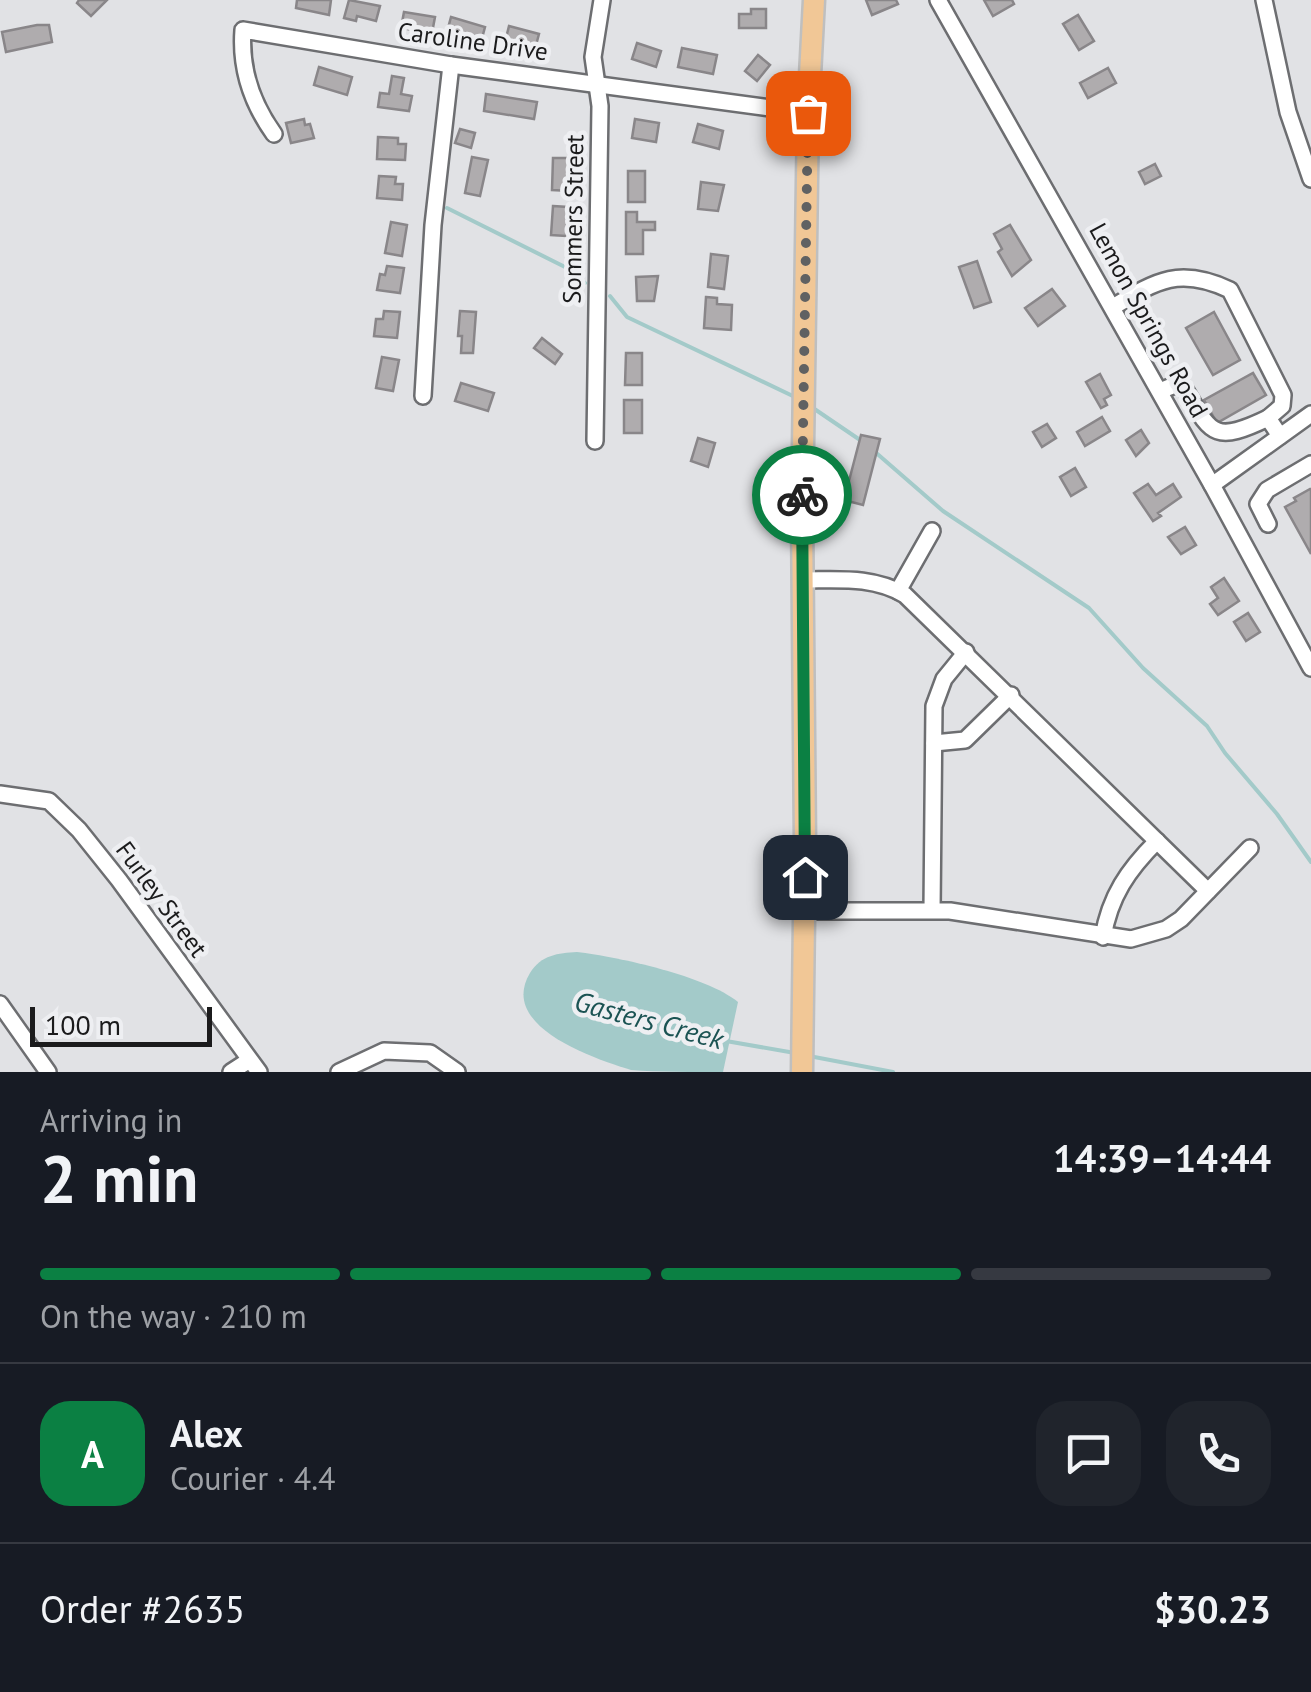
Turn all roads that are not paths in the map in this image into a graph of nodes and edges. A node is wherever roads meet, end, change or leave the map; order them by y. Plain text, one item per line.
1 (602, 0) edge
2 (814, 0) edge
3 (938, 0) edge
4 (1264, 0) edge
5 (451, 65) junction
6 (597, 85) junction
7 (808, 113) junction
8 (274, 134) dead end
9 (1311, 179) edge
10 (1113, 307) junction
11 (1160, 391) junction
12 (423, 396) dead end
13 (1311, 414) edge
14 (1268, 418) junction
15 (1280, 436) junction
16 (595, 441) dead end
17 (1311, 464) edge
18 (1212, 485) junction
19 (1268, 524) dead end
20 (932, 530) dead end
21 (802, 580) junction
22 (898, 591) junction
23 (966, 652) junction
24 (1311, 668) edge
25 (1011, 695) junction
26 (934, 743) junction
27 (0, 794) edge
28 (1157, 842) junction
29 (1250, 848) dead end
30 (1208, 891) junction
31 (932, 910) junction
32 (804, 911) junction
33 (1104, 936) junction
34 (0, 1004) edge
35 (254, 1066) edge
36 (48, 1072) edge
37 (231, 1072) edge
38 (340, 1072) edge
39 (456, 1072) edge
40 (802, 1072) edge

1 - 6 street, Sommers Street
2 - 7 main road
3 - 10 street, Lemon Springs Road
4 - 9 street
5 - 6 street, Caroline Drive
5 - 8 street, Caroline Drive
5 - 12 street
6 - 7 street, Caroline Drive
6 - 16 street, Sommers Street
7 - 21 main road
10 - 11 street, Lemon Springs Road
10 - 14 street
11 - 14 street
11 - 18 street, Lemon Springs Road
13 - 15 street
14 - 15 street
15 - 18 street
17 - 19 street
18 - 24 street, Lemon Springs Road
20 - 22 street
21 - 22 street
21 - 32 main road
22 - 23 street
23 - 25 street
23 - 26 street
25 - 26 street
25 - 28 street
26 - 31 street
27 - 35 street, Furley Street
28 - 30 street
28 - 33 street
29 - 30 street
30 - 33 street
31 - 32 street
31 - 33 street
32 - 40 main road
34 - 36 street
35 - 37 street
38 - 39 street

